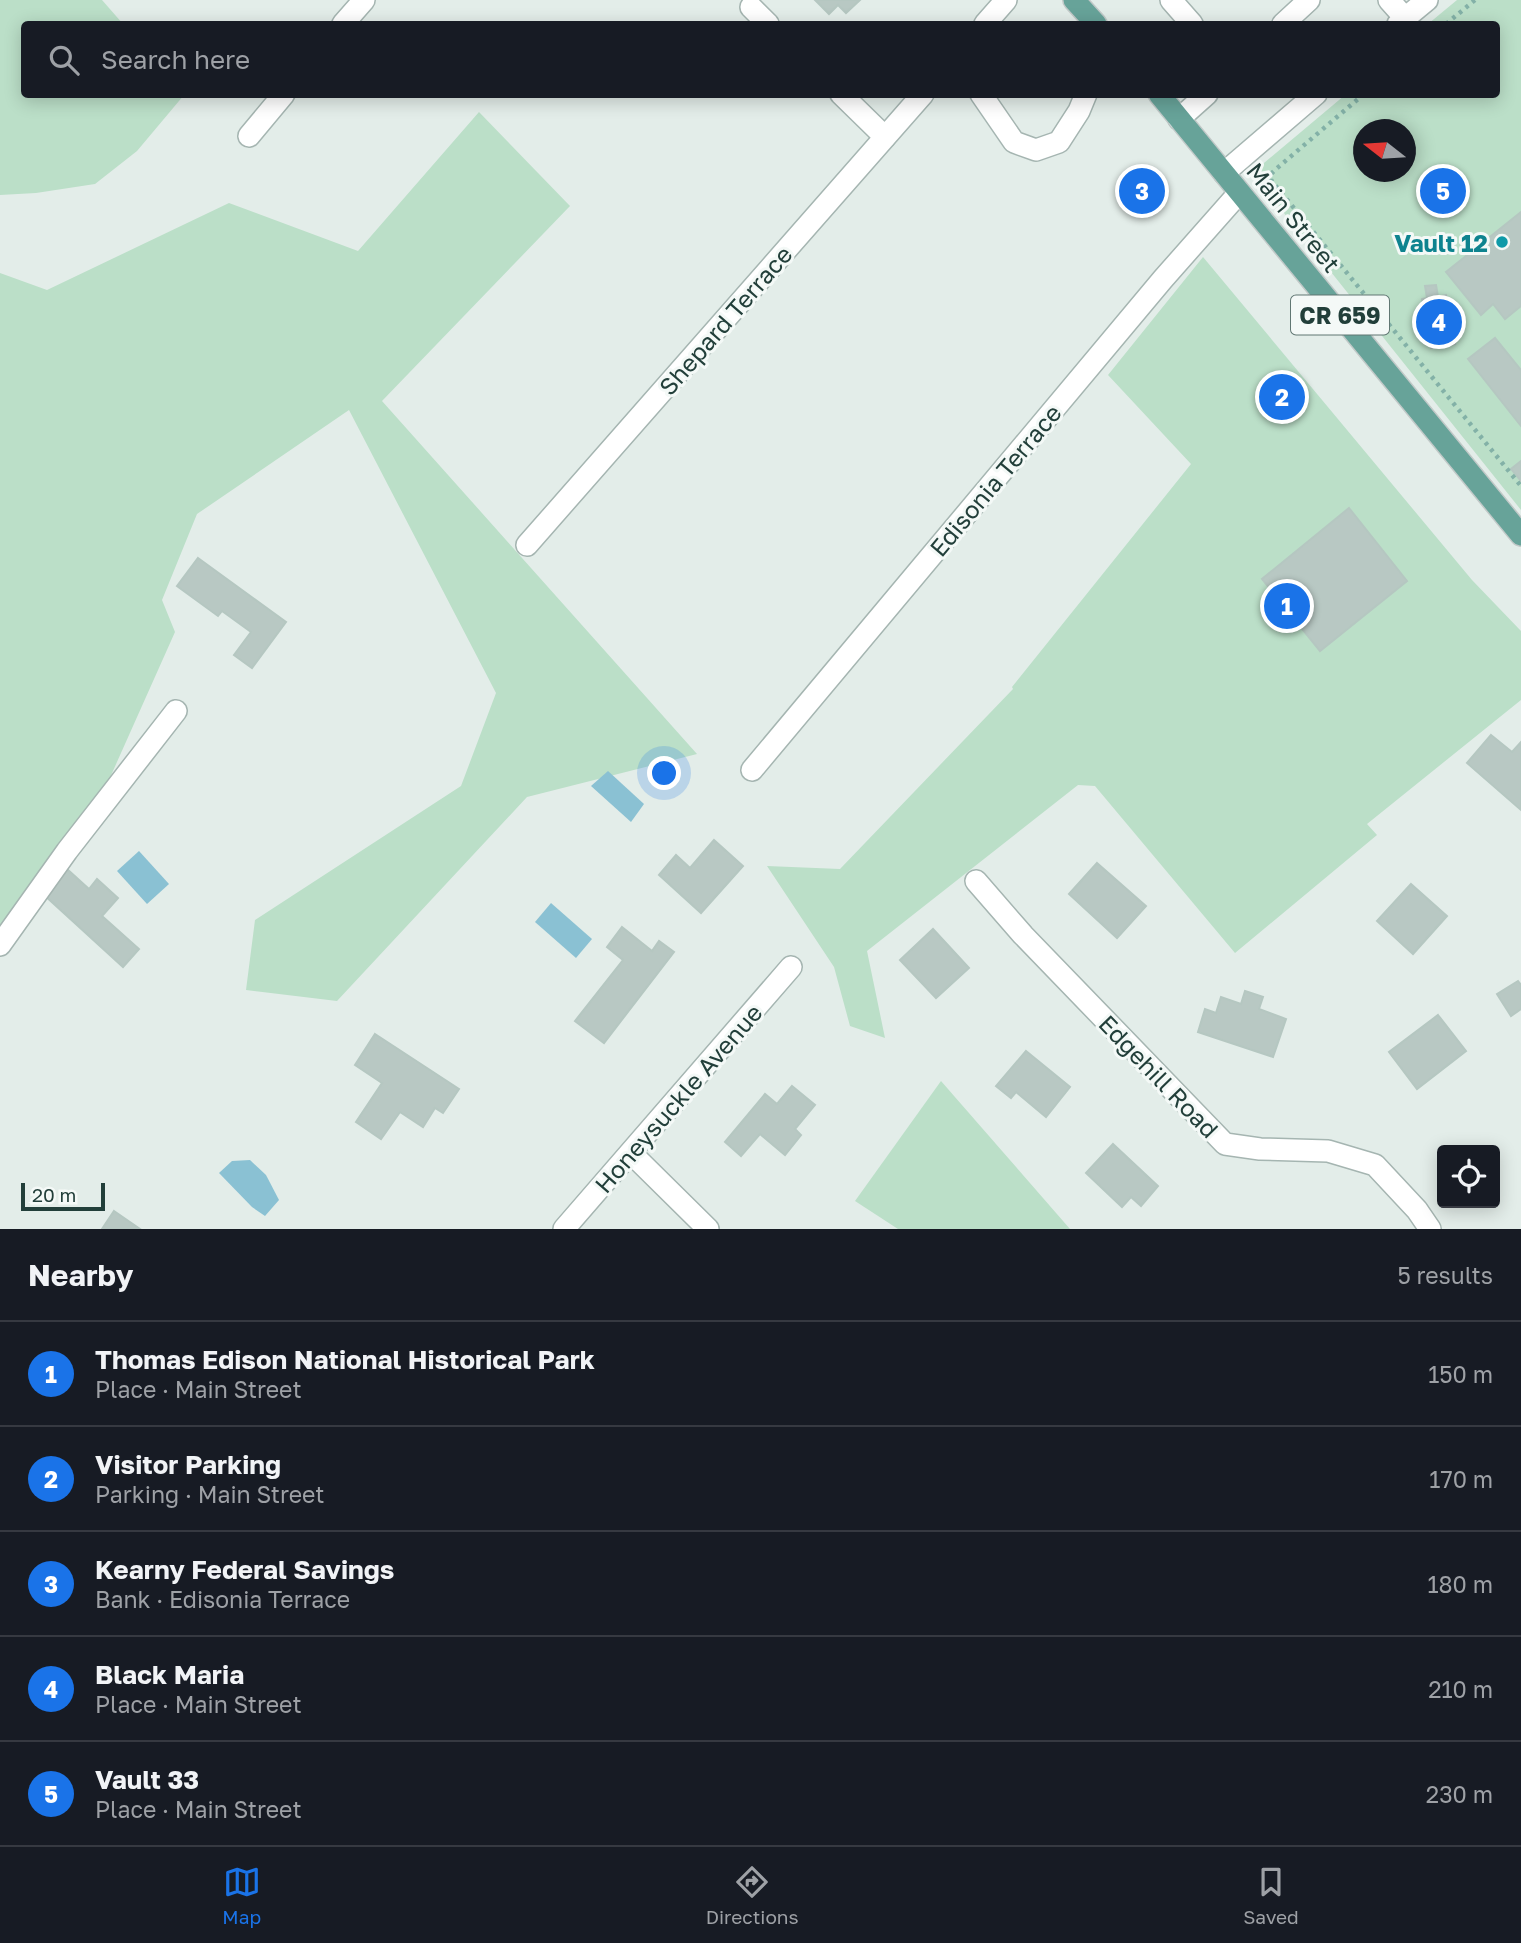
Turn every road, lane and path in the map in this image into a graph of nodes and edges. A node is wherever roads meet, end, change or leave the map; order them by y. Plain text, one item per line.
1 (364, 0) edge
2 (1006, 0) edge
3 (1074, 0) edge
4 (1171, 0) edge
5 (1389, 0) edge
6 (1427, 0) edge
7 (1475, 0) edge
8 (751, 7) dead end
9 (346, 21) edge
10 (765, 21) edge
11 (988, 21) edge
12 (1093, 21) edge
13 (1189, 21) edge
14 (1402, 21) edge
15 (1450, 21) edge
16 (281, 98) edge
17 (845, 98) edge
18 (920, 98) edge
19 (984, 98) edge
20 (1084, 98) edge
21 (1162, 98) edge
22 (1203, 98) edge
23 (1311, 98) edge
24 (1359, 98) edge
25 (1179, 119) junction
26 (249, 136) dead end
27 (885, 138) junction
28 (1224, 173) junction
29 (1239, 193) junction
30 (1521, 486) edge
31 (1521, 535) edge
32 (527, 545) dead end
33 (176, 711) dead end
34 (752, 770) dead end
35 (975, 881) dead end
36 (0, 945) edge
37 (791, 967) dead end
38 (631, 1153) junction
39 (564, 1229) edge
40 (708, 1229) edge
41 (1430, 1229) edge

1 - 9 street
2 - 11 street
3 - 12 main road
4 - 13 street
5 - 14 street
6 - 14 street
7 - 15 path
8 - 10 street
16 - 26 street
17 - 27 street
18 - 27 street, Shepard Terrace
19 - 20 street
21 - 25 main road, Main Street / CR 659
22 - 25 street
23 - 28 street
24 - 30 path
25 - 28 main road, Main Street / CR 659
27 - 32 street, Shepard Terrace
28 - 29 main road, Main Street / CR 659
29 - 31 main road, Main Street / CR 659
29 - 34 street, Edisonia Terrace
33 - 36 street
35 - 41 street, Edgehill Road
37 - 38 street, Honeysuckle Avenue
38 - 39 street, Honeysuckle Avenue
38 - 40 street

